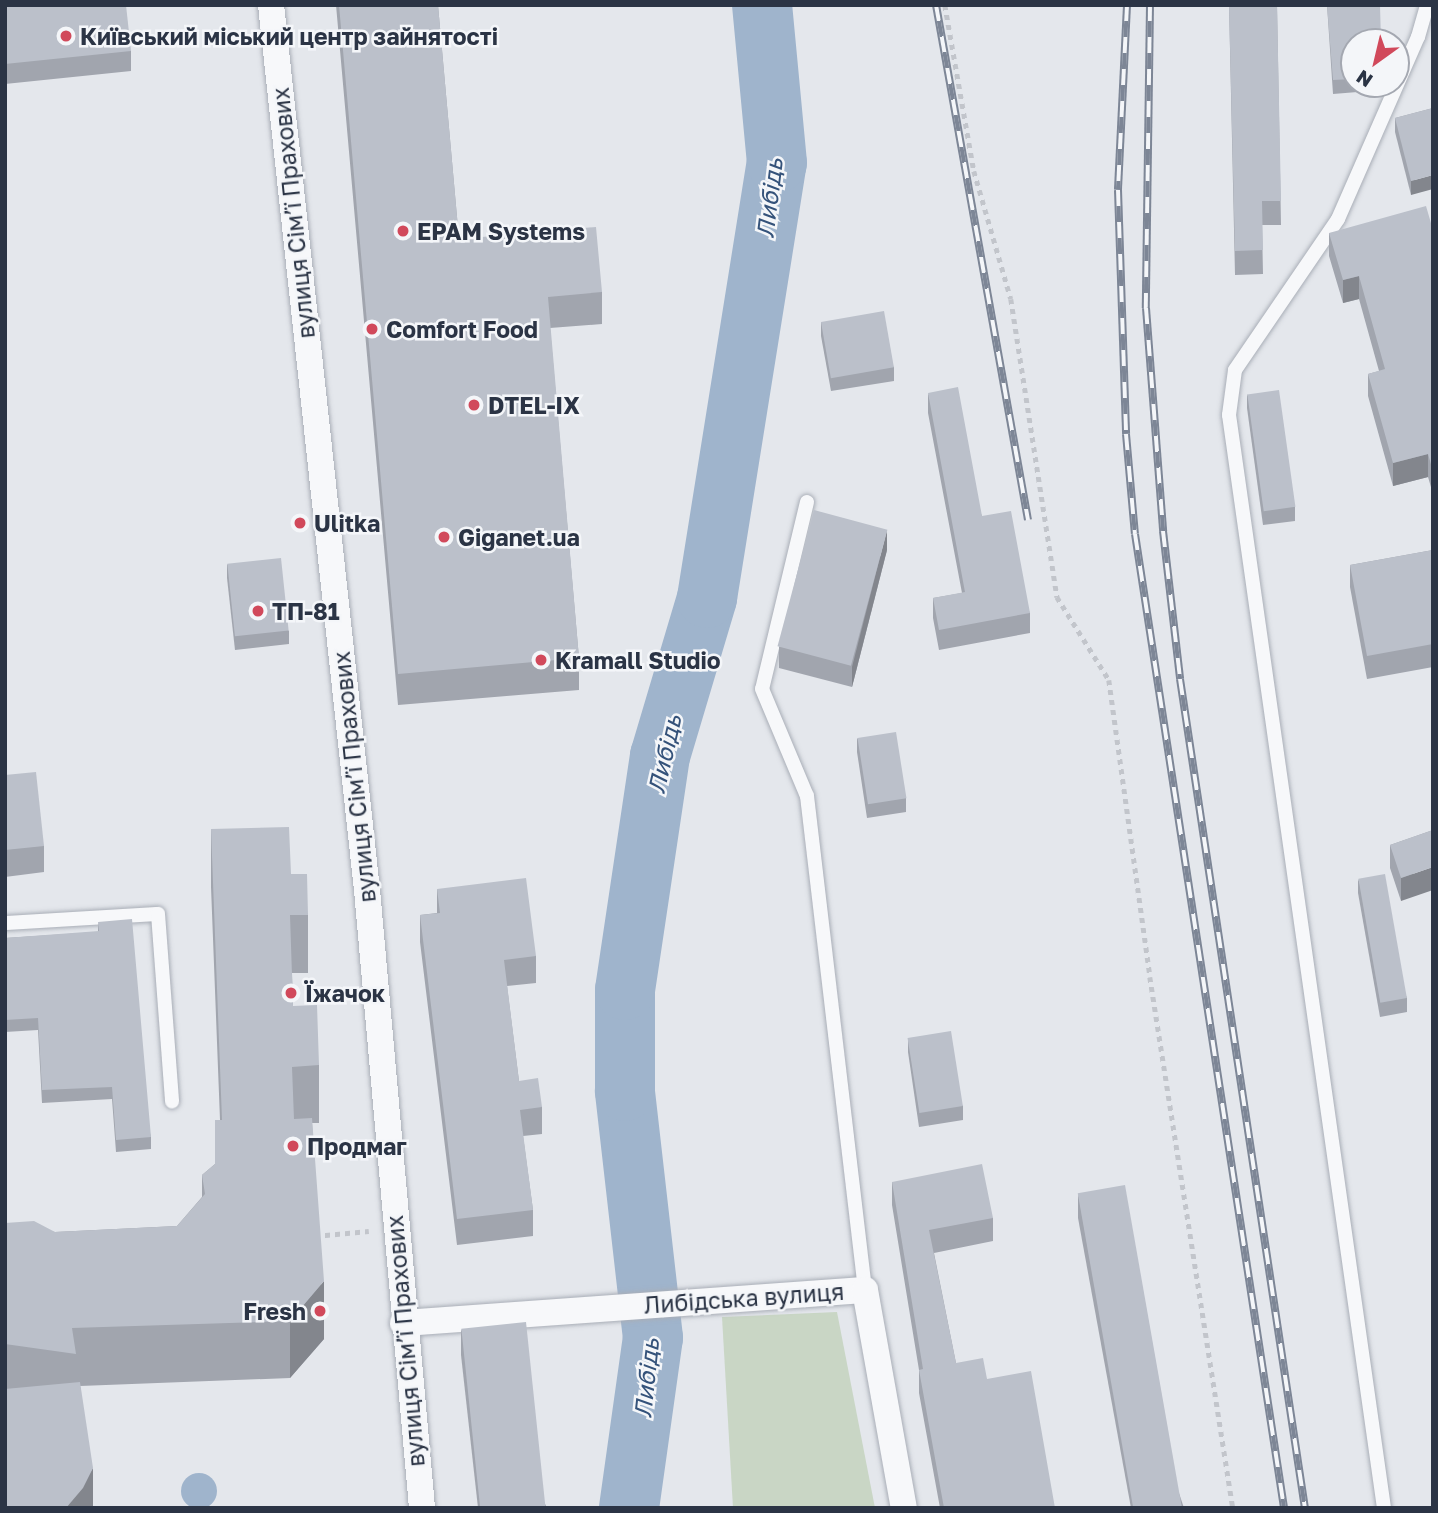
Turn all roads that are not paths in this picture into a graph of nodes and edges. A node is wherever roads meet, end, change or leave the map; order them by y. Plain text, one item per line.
1 (271, 5) edge
2 (1427, 5) edge
3 (807, 502) dead end
4 (5, 923) edge
5 (172, 1101) dead end
6 (864, 1290) junction
7 (403, 1323) junction
8 (422, 1508) edge
9 (904, 1508) edge
10 (1384, 1508) edge

1 - 7 street, вулиця Сімʼї Прахових
2 - 10 lane
3 - 6 lane
4 - 5 lane
6 - 7 street, Либідська вулиця
6 - 9 street, Либідська вулиця
7 - 8 street, вулиця Сімʼї Прахових

